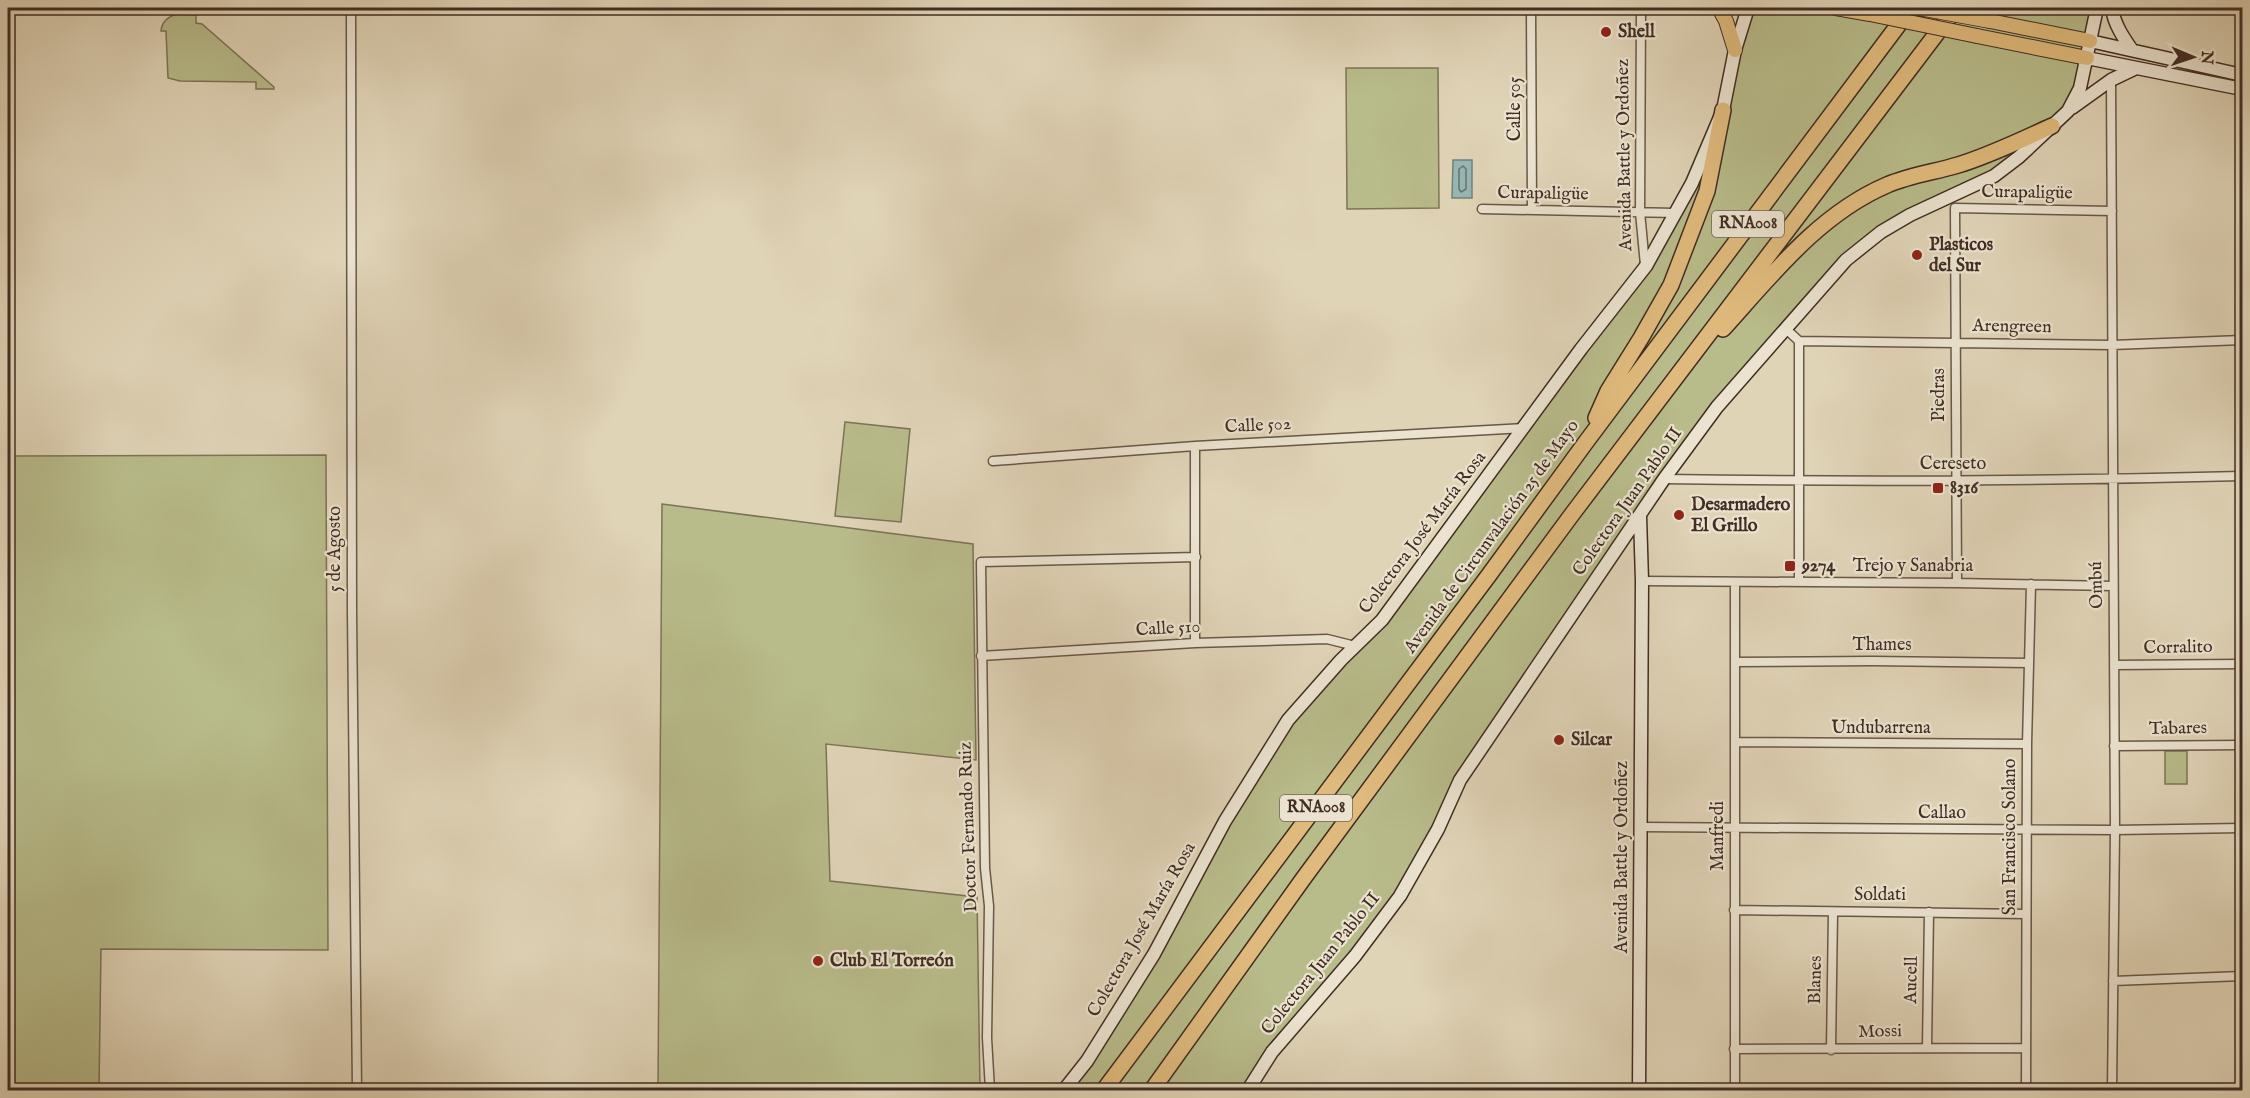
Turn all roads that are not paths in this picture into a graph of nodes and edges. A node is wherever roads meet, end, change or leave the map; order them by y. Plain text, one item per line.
1 (351, 8) edge
2 (1531, 8) edge
3 (1641, 8) edge
4 (1719, 8) edge
5 (1748, 8) edge
6 (1836, 8) edge
7 (1911, 8) edge
8 (1919, 8) edge
9 (1956, 8) edge
10 (2097, 8) edge
11 (2112, 8) edge
12 (2090, 41) junction
13 (1735, 50) junction
14 (2132, 50) junction
15 (2087, 58) junction
16 (2136, 68) junction
17 (2242, 75) edge
18 (2112, 80) junction
19 (2242, 89) edge
20 (1723, 110) junction
21 (2068, 111) junction
22 (2052, 126) junction
23 (1947, 198) junction
24 (1955, 208) junction
25 (1482, 209) dead end
26 (1532, 210) junction
27 (2112, 211) junction
28 (1640, 212) junction
29 (1675, 213) junction
30 (1646, 266) junction
31 (1786, 329) junction
32 (2242, 340) edge
33 (1798, 341) junction
34 (1956, 343) junction
35 (2112, 345) junction
36 (1662, 396) junction
37 (1525, 428) junction
38 (1586, 442) junction
39 (1195, 446) junction
40 (993, 461) dead end
41 (2242, 476) edge
42 (1664, 479) junction
43 (2113, 479) junction
44 (1956, 480) junction
45 (1798, 481) junction
46 (1640, 515) junction
47 (1196, 557) junction
48 (1642, 581) junction
49 (1735, 582) junction
50 (1799, 582) junction
51 (1957, 583) junction
52 (2031, 584) junction
53 (2113, 586) junction
54 (1195, 643) junction
55 (1356, 646) junction
56 (981, 656) junction
57 (1735, 662) junction
58 (2029, 663) junction
59 (2242, 664) edge
60 (2114, 665) junction
61 (1735, 742) junction
62 (2027, 744) junction
63 (2242, 745) edge
64 (2114, 747) junction
65 (1641, 827) junction
66 (1734, 828) junction
67 (2242, 828) edge
68 (2027, 829) junction
69 (2115, 830) junction
70 (1734, 910) junction
71 (1833, 912) junction
72 (1929, 912) junction
73 (2026, 914) junction
74 (2242, 975) edge
75 (2113, 981) junction
76 (1927, 1048) junction
77 (2026, 1048) junction
78 (1734, 1049) junction
79 (1831, 1050) junction
80 (1155, 1088) edge
81 (357, 1090) edge
82 (990, 1090) edge
83 (1064, 1090) edge
84 (1104, 1090) edge
85 (1248, 1090) edge
86 (1639, 1090) edge
87 (1735, 1090) edge
88 (2026, 1090) edge
89 (2112, 1090) edge

1 - 81 street, 5 de Agosto
2 - 26 street, Calle 505
3 - 28 street, Avenida Battle y Ordoñez
4 - 13 main road
5 - 13 main road, Colectora José María Rosa
6 - 15 main road, bridge
7 - 38 highway, Avenida de Circunvalación 25 de Mayo / RNA008
8 - 12 main road, bridge
9 - 36 highway, RNA008
10 - 12 main road, Colectora Juan Pablo II
11 - 14 main road
12 - 14 main road
12 - 15 main road, Colectora Juan Pablo II
13 - 20 main road, Colectora José María Rosa
14 - 17 main road
15 - 16 main road
15 - 21 main road, Colectora Juan Pablo II
16 - 18 main road
16 - 19 main road
18 - 21 main road
18 - 27 street, Ombú
20 - 29 main road, Colectora José María Rosa
20 - 38 highway
21 - 22 main road, Colectora Juan Pablo II
22 - 23 main road, Colectora Juan Pablo II
22 - 36 highway
23 - 24 street, Curapaligüe
23 - 31 main road, Colectora Juan Pablo II
24 - 27 street, Curapaligüe
24 - 34 street, Piedras
25 - 26 street, Curapaligüe
26 - 28 street, Curapaligüe
27 - 35 street, Ombú
28 - 29 street, Curapaligüe
28 - 30 street, Avenida Battle y Ordoñez
29 - 30 main road, Colectora José María Rosa
30 - 37 main road, Colectora José María Rosa
31 - 33 street
31 - 42 main road, Colectora Juan Pablo II
32 - 35 street, Arengreen
33 - 34 street, Arengreen
33 - 45 street
34 - 35 street, Arengreen
34 - 44 street, Piedras
35 - 43 street, Ombú
36 - 80 highway, RNA008
37 - 39 street, Calle 502
37 - 55 main road, Colectora José María Rosa
38 - 84 highway, Avenida de Circunvalación 25 de Mayo / RNA008
39 - 40 street, Calle 502
39 - 47 street
41 - 43 street, Cereseto
42 - 45 street, Cereseto
42 - 46 main road, Colectora Juan Pablo II
43 - 44 street, Cereseto
43 - 53 street, Ombú
44 - 45 street, Cereseto
44 - 51 street, Piedras
45 - 50 street
46 - 48 main road, Avenida Battle y Ordoñez
46 - 85 main road, Colectora Juan Pablo II
47 - 54 street
47 - 56 street, Doctor Fernando Ruiz
48 - 49 street, Trejo y Sanabria
48 - 65 main road, Avenida Battle y Ordoñez
49 - 50 street, Trejo y Sanabria
49 - 57 street, Manfredi
50 - 51 street, Trejo y Sanabria
51 - 52 street, Trejo y Sanabria
52 - 53 street, Trejo y Sanabria
52 - 58 street, San Francisco Solano
53 - 60 street, Ombú
54 - 55 street, Calle 510
54 - 56 street, Calle 510
55 - 83 main road, Colectora José María Rosa
56 - 82 street, Doctor Fernando Ruiz
57 - 58 street, Thames
57 - 61 street, Manfredi
58 - 62 street, San Francisco Solano
59 - 60 street, Corralito
60 - 64 street, Ombú
61 - 62 street, Undubarrena
61 - 66 street, Manfredi
62 - 68 street, San Francisco Solano
63 - 64 street, Tabares
64 - 69 street, Ombú
65 - 66 street, Callao
65 - 86 main road, Avenida Battle y Ordoñez
66 - 68 street, Callao
66 - 70 street, Manfredi
67 - 69 street, Callao
68 - 69 street, Callao
68 - 73 street, San Francisco Solano
69 - 75 street, Ombú
70 - 71 street, Soldati
70 - 78 street, Manfredi
71 - 72 street, Soldati
71 - 79 street, Blanes
72 - 73 street, Soldati
72 - 76 street, Aucell
73 - 77 street, San Francisco Solano
74 - 75 street
75 - 89 street, Ombú
76 - 77 street, Mossi
76 - 79 street, Mossi
77 - 88 street, San Francisco Solano
78 - 79 street, Mossi
78 - 87 street, Manfredi

